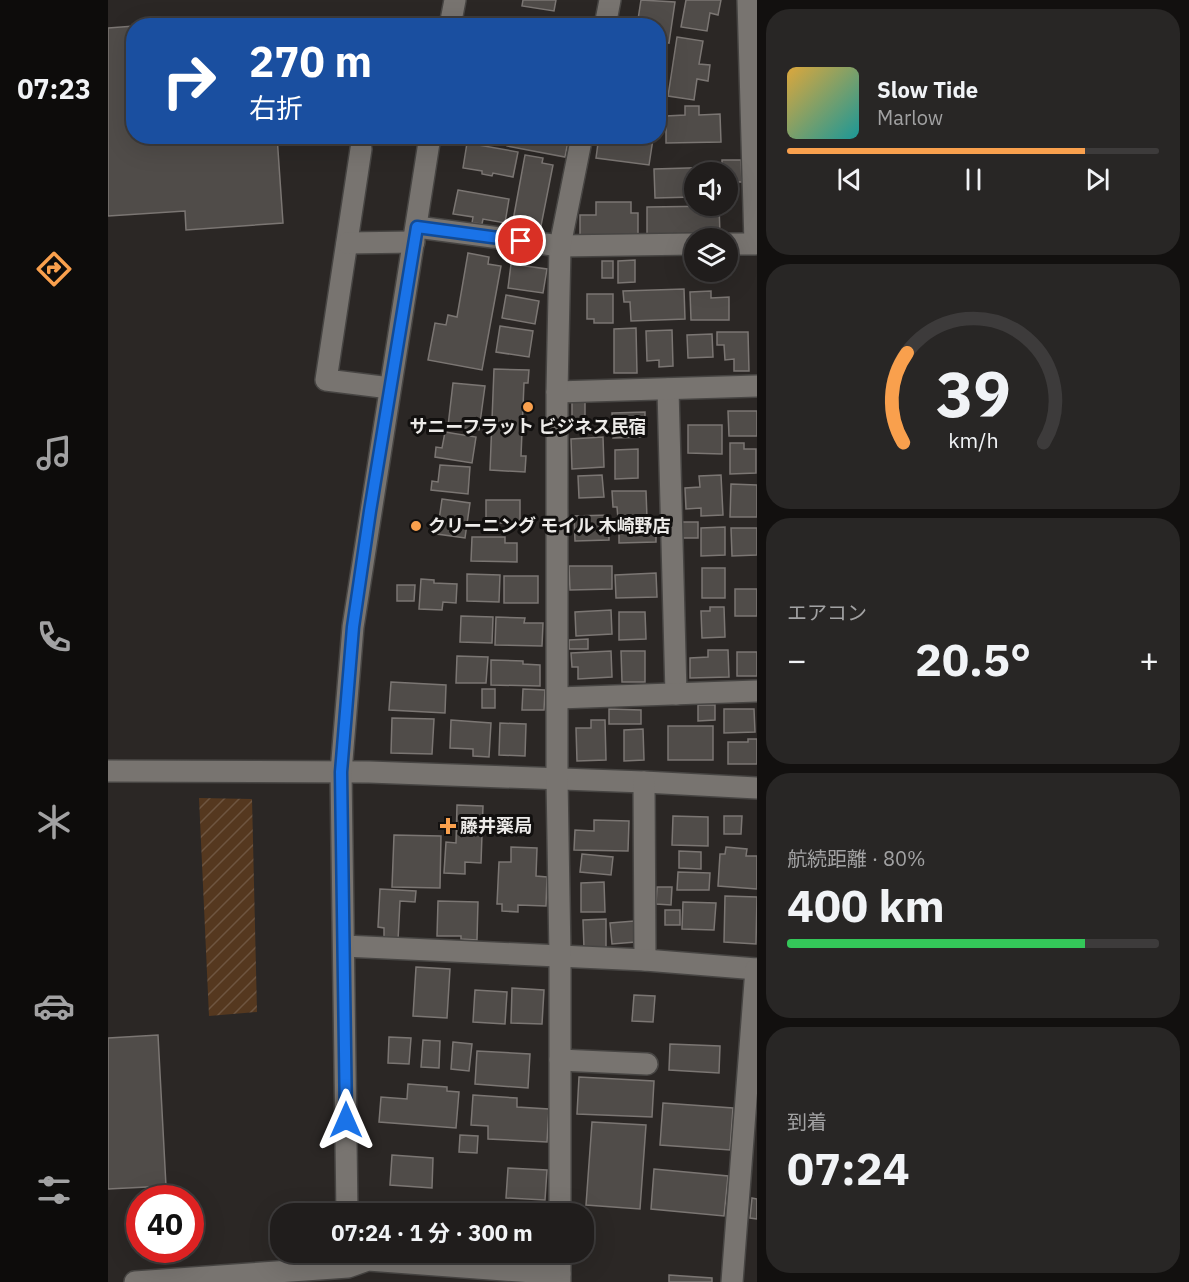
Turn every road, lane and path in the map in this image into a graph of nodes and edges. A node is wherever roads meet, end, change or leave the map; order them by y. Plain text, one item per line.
1 (455, 0) edge
2 (610, 0) edge
3 (748, 0) edge
4 (452, 18) edge
5 (607, 18) edge
6 (429, 144) edge
7 (580, 144) edge
8 (361, 149) dead end
9 (416, 235) junction
10 (347, 243) junction
11 (684, 244) edge
12 (738, 244) edge
13 (561, 246) junction
14 (757, 386) edge
15 (390, 388) junction
16 (668, 389) junction
17 (556, 392) junction
18 (757, 691) edge
19 (676, 694) junction
20 (558, 698) junction
21 (108, 771) edge
22 (341, 772) junction
23 (557, 779) junction
24 (644, 782) junction
25 (757, 788) edge
26 (344, 946) junction
27 (560, 956) junction
28 (645, 960) junction
29 (757, 969) edge
30 (560, 1060) junction
31 (647, 1064) dead end
32 (347, 1203) edge
33 (560, 1203) edge
34 (348, 1267) edge
35 (560, 1278) edge
36 (135, 1282) edge
37 (732, 1282) edge

1 - 4 street
2 - 5 street
3 - 12 street
6 - 9 street
7 - 13 street
8 - 10 street
9 - 10 street
9 - 13 street
9 - 15 street
10 - 15 street
11 - 13 street
13 - 17 street
14 - 16 street
15 - 22 street
16 - 17 street
16 - 19 street
17 - 20 street
18 - 19 street
19 - 20 street
20 - 23 street
21 - 22 street
22 - 23 street
22 - 26 street
23 - 24 street
23 - 27 street
24 - 25 street
24 - 28 street
26 - 27 street
26 - 32 street
27 - 28 street
27 - 30 street
28 - 29 street
29 - 37 street
30 - 31 street
30 - 33 street
34 - 35 street
34 - 36 street

